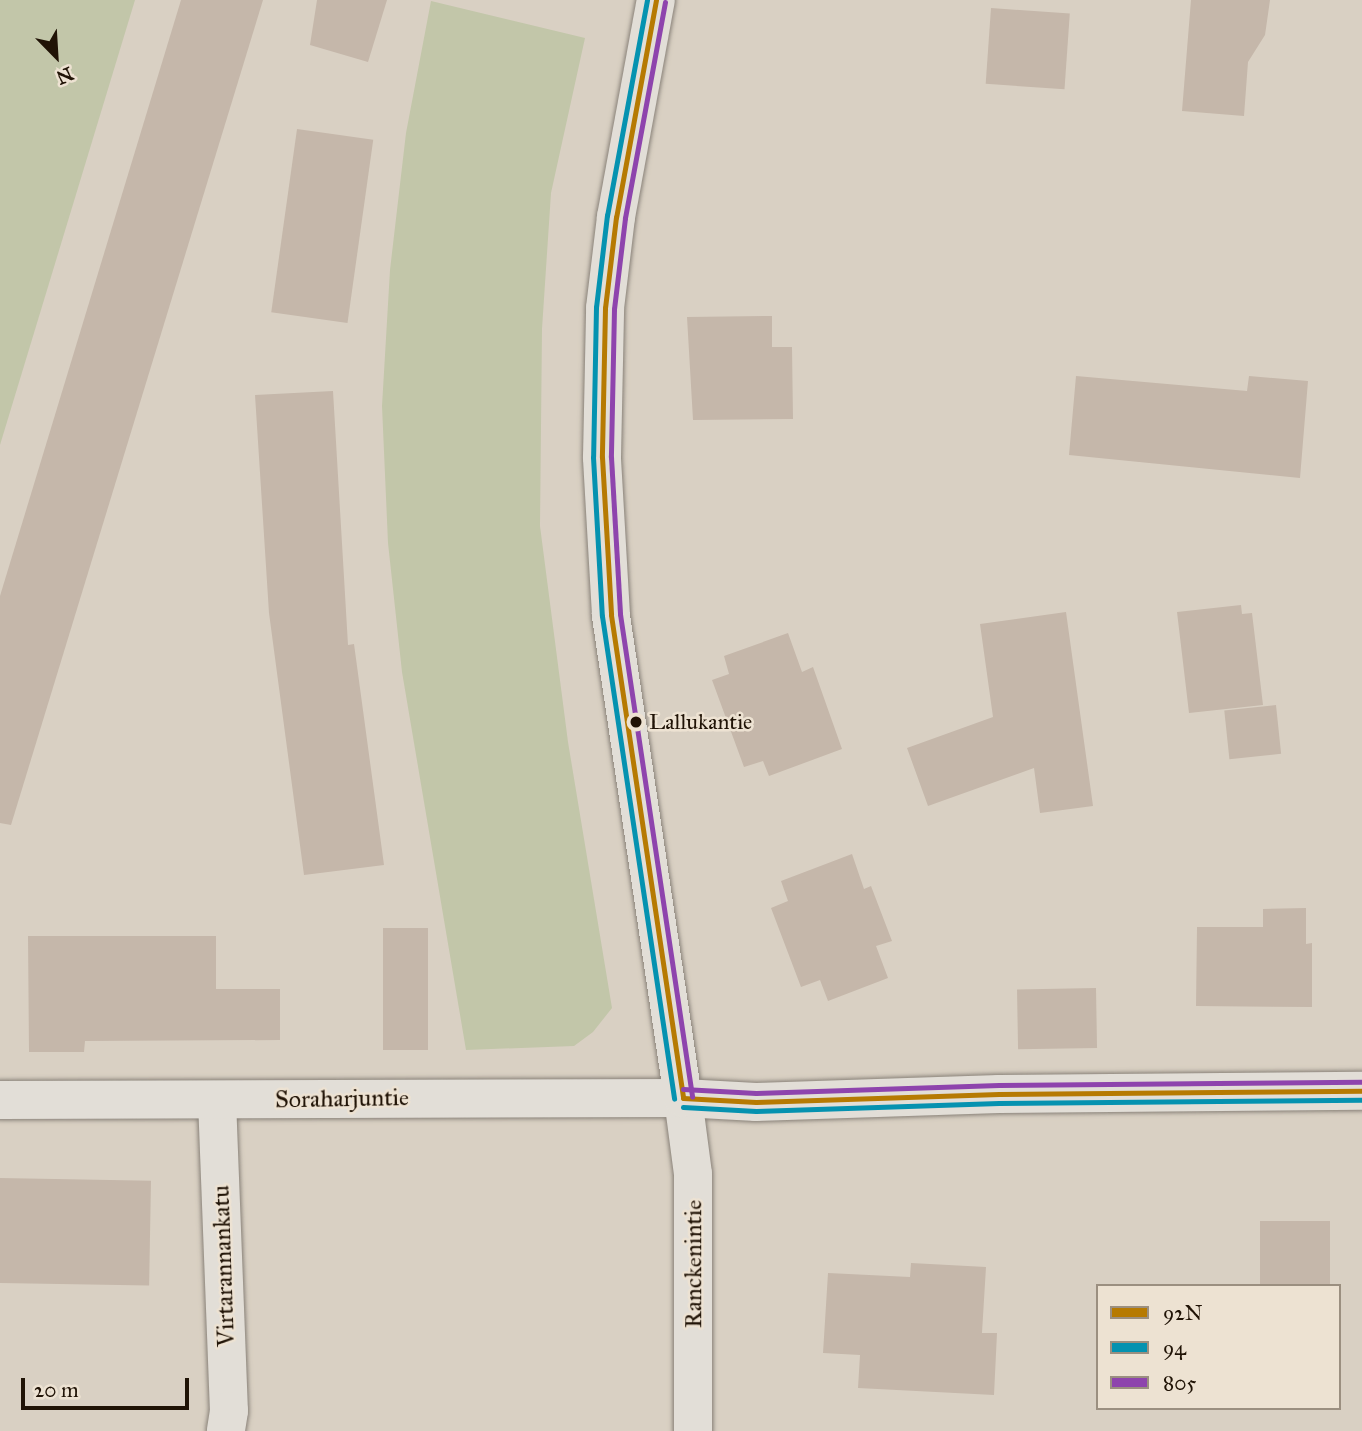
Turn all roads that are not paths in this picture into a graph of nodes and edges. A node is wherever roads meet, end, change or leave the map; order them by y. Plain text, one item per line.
1 (656, 0) edge
2 (1362, 1091) edge
3 (683, 1098) junction
4 (0, 1100) edge
5 (217, 1100) junction
6 (226, 1431) edge
7 (694, 1431) edge

1 - 3 street
2 - 3 street, Soraharjuntie
3 - 5 street, Soraharjuntie
3 - 7 street, Ranckenintie
4 - 5 street, Soraharjuntie
5 - 6 street, Virtarannankatu

